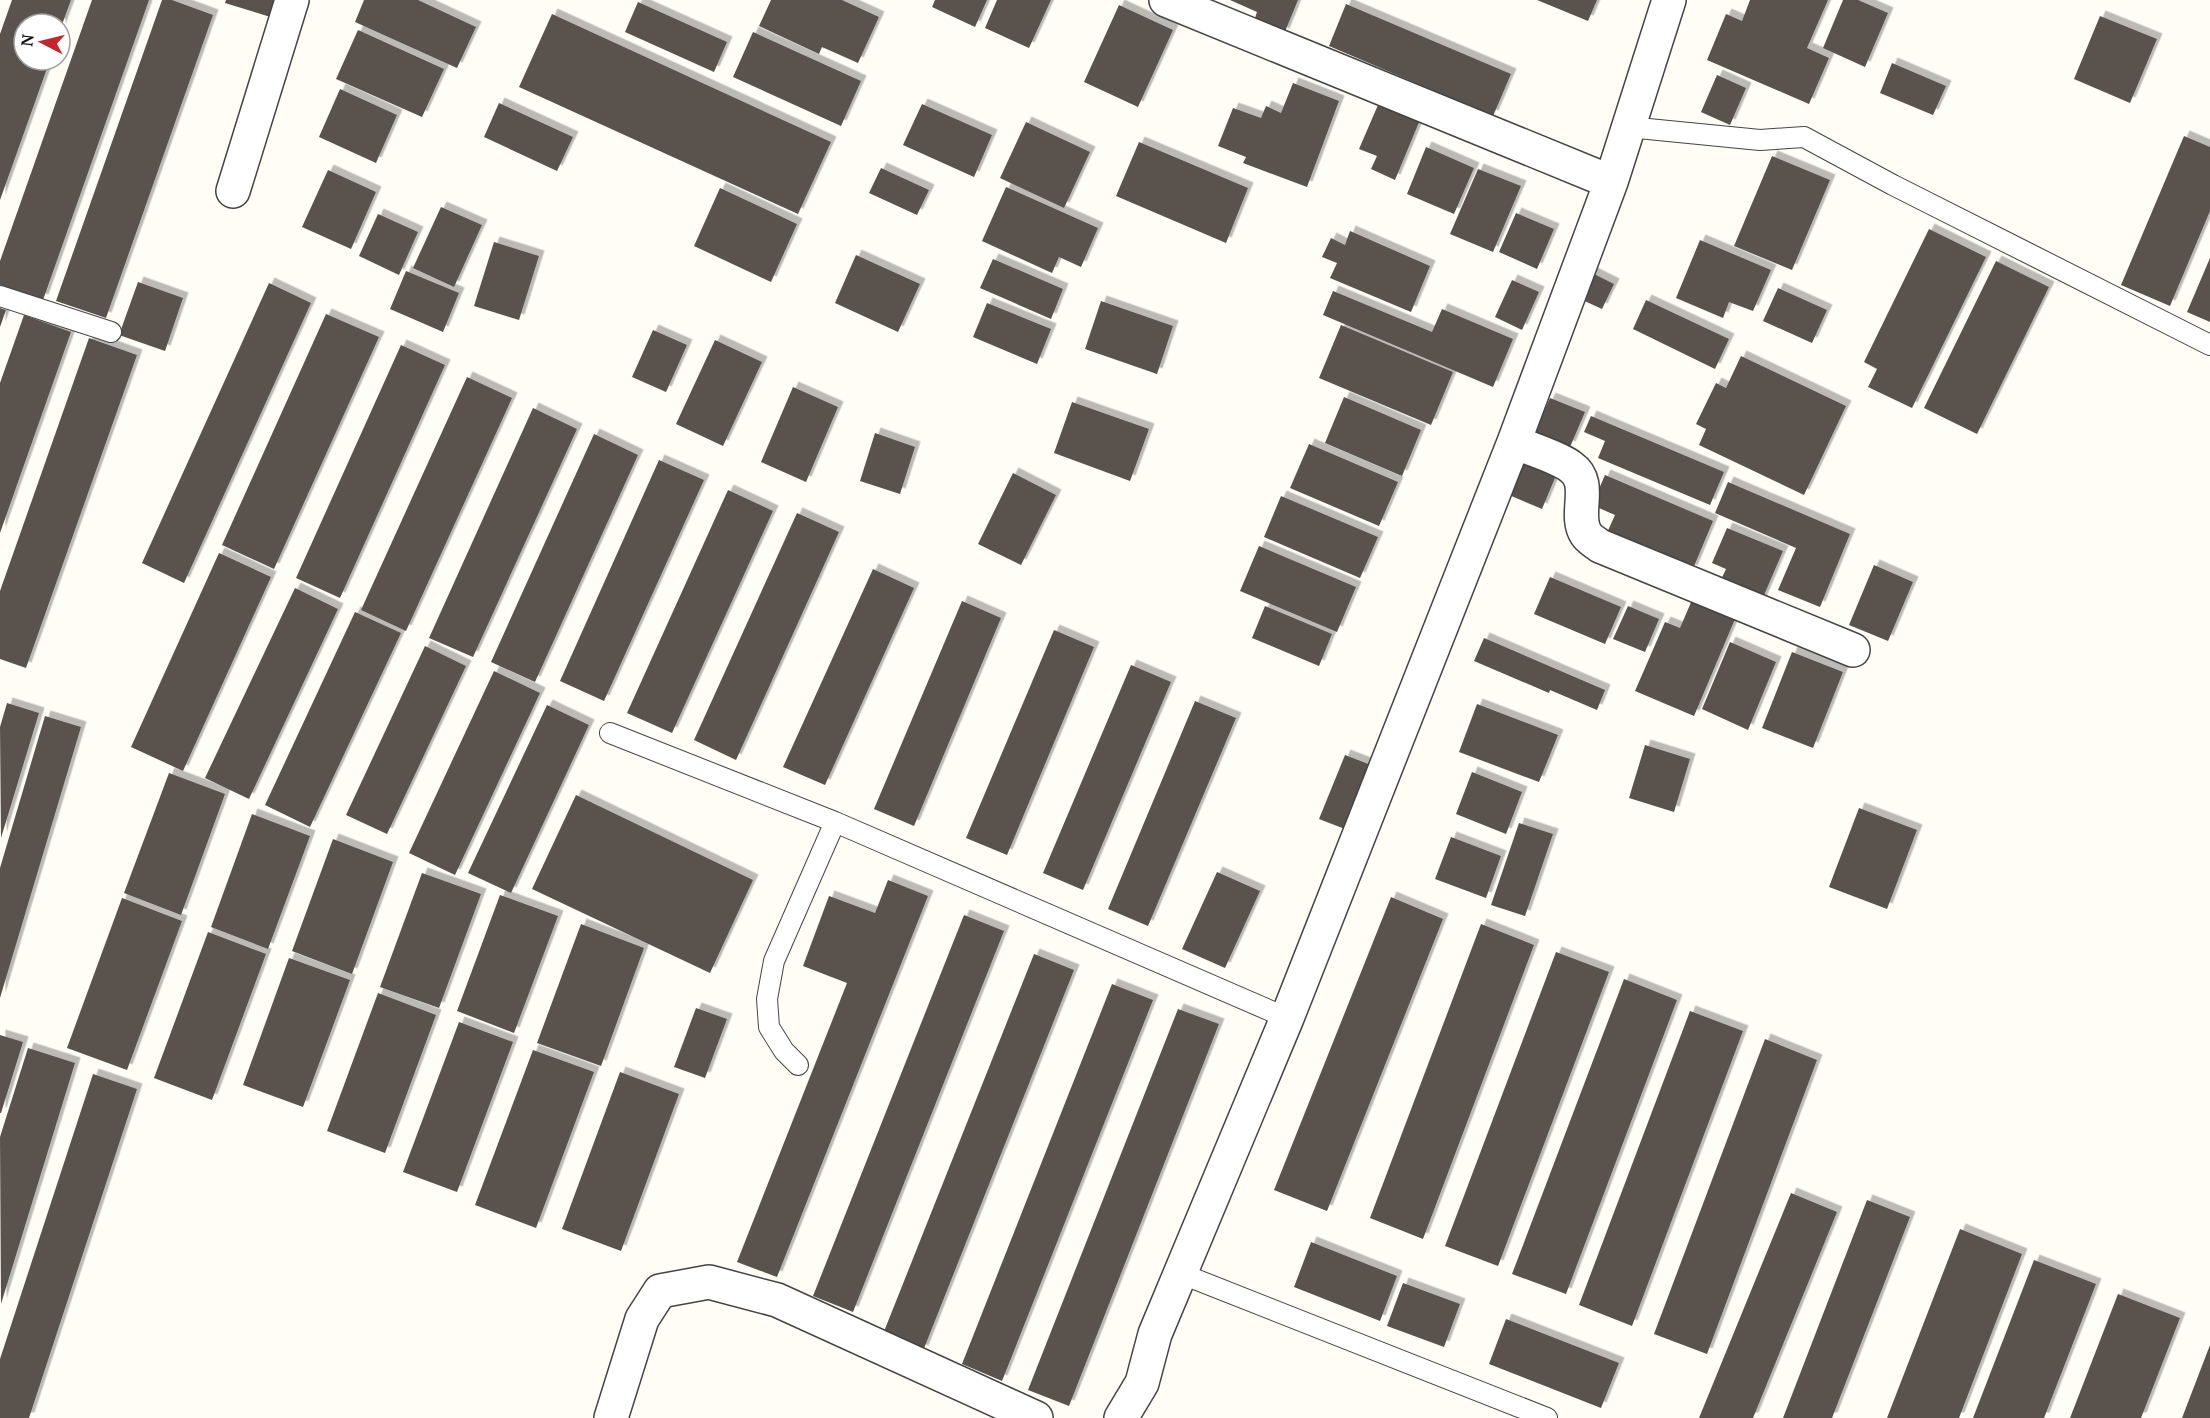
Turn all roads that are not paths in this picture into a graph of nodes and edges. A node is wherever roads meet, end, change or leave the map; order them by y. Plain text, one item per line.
1 (292, 0) edge
2 (1166, 0) edge
3 (1670, 0) edge
4 (1628, 127) junction
5 (1611, 182) junction
6 (233, 190) dead end
7 (0, 296) edge
8 (111, 332) dead end
9 (2210, 345) edge
10 (1514, 442) junction
11 (1853, 650) dead end
12 (610, 733) dead end
13 (835, 822) junction
14 (1287, 1018) junction
15 (798, 1065) dead end
16 (1182, 1274) junction
17 (611, 1418) edge
18 (1036, 1418) edge
19 (1121, 1418) edge
20 (1547, 1418) edge

1 - 6 street
2 - 5 street
3 - 4 street
4 - 5 street
4 - 9 lane
5 - 10 street
7 - 8 lane
10 - 11 street
10 - 14 street
12 - 13 lane
13 - 14 lane
13 - 15 lane
14 - 16 street
16 - 19 street
16 - 20 lane
17 - 18 street

